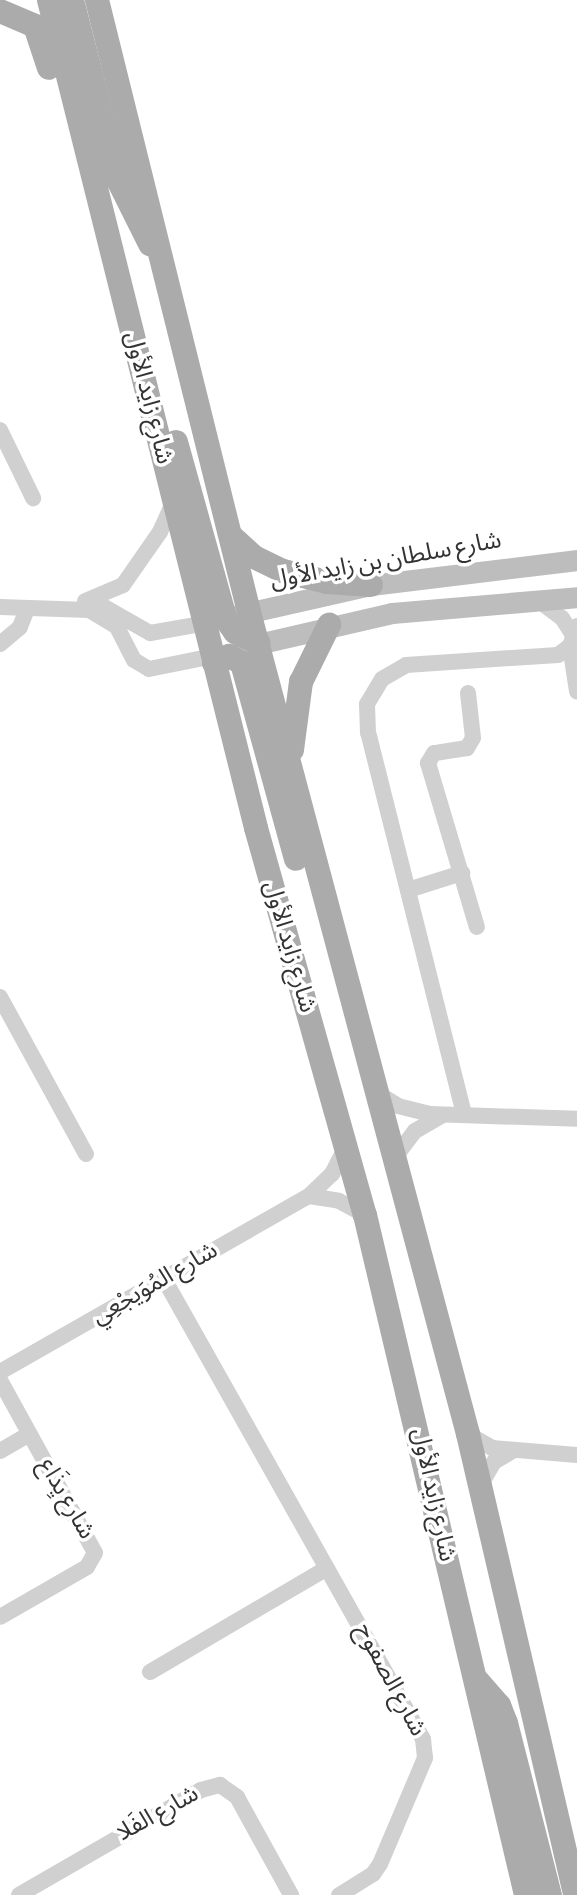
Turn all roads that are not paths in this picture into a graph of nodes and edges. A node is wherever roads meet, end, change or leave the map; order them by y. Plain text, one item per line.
1 (48, 0) edge
2 (72, 0) edge
3 (97, 0) edge
4 (0, 12) edge
5 (73, 101) junction
6 (164, 265) junction
7 (135, 349) junction
8 (0, 430) edge
9 (33, 498) dead end
10 (174, 501) junction
11 (232, 537) junction
12 (577, 560) edge
13 (371, 585) junction
14 (577, 597) edge
15 (538, 600) junction
16 (84, 602) junction
17 (0, 607) edge
18 (27, 609) junction
19 (249, 612) junction
20 (215, 621) junction
21 (329, 625) junction
22 (573, 636) edge
23 (259, 643) junction
24 (0, 644) edge
25 (213, 660) junction
26 (577, 691) edge
27 (468, 693) dead end
28 (290, 771) junction
29 (462, 873) junction
30 (408, 890) junction
31 (332, 927) junction
32 (477, 927) dead end
33 (0, 997) edge
34 (379, 1094) junction
35 (464, 1114) junction
36 (443, 1115) junction
37 (577, 1119) edge
38 (346, 1146) junction
39 (86, 1154) dead end
40 (396, 1156) junction
41 (309, 1196) junction
42 (365, 1215) junction
43 (164, 1279) junction
44 (0, 1372) edge
45 (0, 1380) edge
46 (29, 1434) junction
47 (468, 1434) junction
48 (0, 1451) edge
49 (512, 1451) junction
50 (577, 1455) edge
51 (480, 1486) junction
52 (327, 1568) junction
53 (0, 1616) edge
54 (150, 1672) dead end
55 (473, 1676) junction
56 (556, 1826) junction
57 (512, 1840) junction
58 (577, 1872) edge
59 (19, 1895) edge
60 (291, 1895) edge
61 (339, 1895) edge
62 (508, 1895) edge
63 (526, 1895) edge
64 (550, 1895) edge
65 (575, 1895) edge

1 - 5 main road, شارع زايد الأول
2 - 6 main road
3 - 6 main road, شارع زايد الأول
4 - 5 main road
5 - 7 main road, شارع زايد الأول
6 - 11 main road, شارع زايد الأول
7 - 10 main road, شارع زايد الأول
7 - 20 main road
8 - 9 street
10 - 16 street
10 - 20 main road, شارع زايد الأول
11 - 13 main road
11 - 19 main road, شارع زايد الأول
12 - 13 main road, شارع سلطان بن زايد الأول
13 - 19 main road, شارع سلطان بن زايد الأول
14 - 15 main road
15 - 21 main road
15 - 22 street
16 - 18 street
16 - 20 street
17 - 18 street
18 - 24 street
18 - 25 street
19 - 20 main road, شارع سلطان بن زايد الأول
19 - 23 main road, شارع زايد الأول
20 - 23 main road
20 - 25 main road, شارع زايد الأول
21 - 23 main road
21 - 28 main road
22 - 26 street
22 - 30 street
23 - 25 main road
23 - 28 main road, شارع زايد الأول
25 - 31 main road
25 - 38 main road, شارع زايد الأول
27 - 29 street
28 - 31 main road, شارع زايد الأول
29 - 30 street
29 - 32 street
30 - 35 street
31 - 34 main road, شارع زايد الأول
33 - 39 street
34 - 36 street
34 - 40 main road, شارع زايد الأول
35 - 36 street
35 - 37 street
36 - 40 street
38 - 41 street, شارع المُوَيجْعِي
38 - 42 main road, شارع زايد الأول
40 - 47 main road, شارع زايد الأول
41 - 42 street
41 - 43 street, شارع المُوَيجْعِي
42 - 55 main road, شارع زايد الأول
43 - 44 street, شارع المُوَيجْعِي
43 - 52 street, شارع الصفوح
45 - 46 street, شارع يِذَاع
46 - 48 street
46 - 53 street, شارع يِذَاع
47 - 49 street
47 - 51 main road, شارع زايد الأول
49 - 50 street
49 - 51 street
51 - 56 main road, شارع زايد الأول
52 - 54 street
52 - 61 street, شارع الصفوح
55 - 57 main road, شارع زايد الأول
55 - 64 main road
56 - 58 main road
56 - 65 main road, شارع زايد الأول
57 - 62 main road
57 - 63 main road, شارع زايد الأول
59 - 60 street, شارع الفَلا

